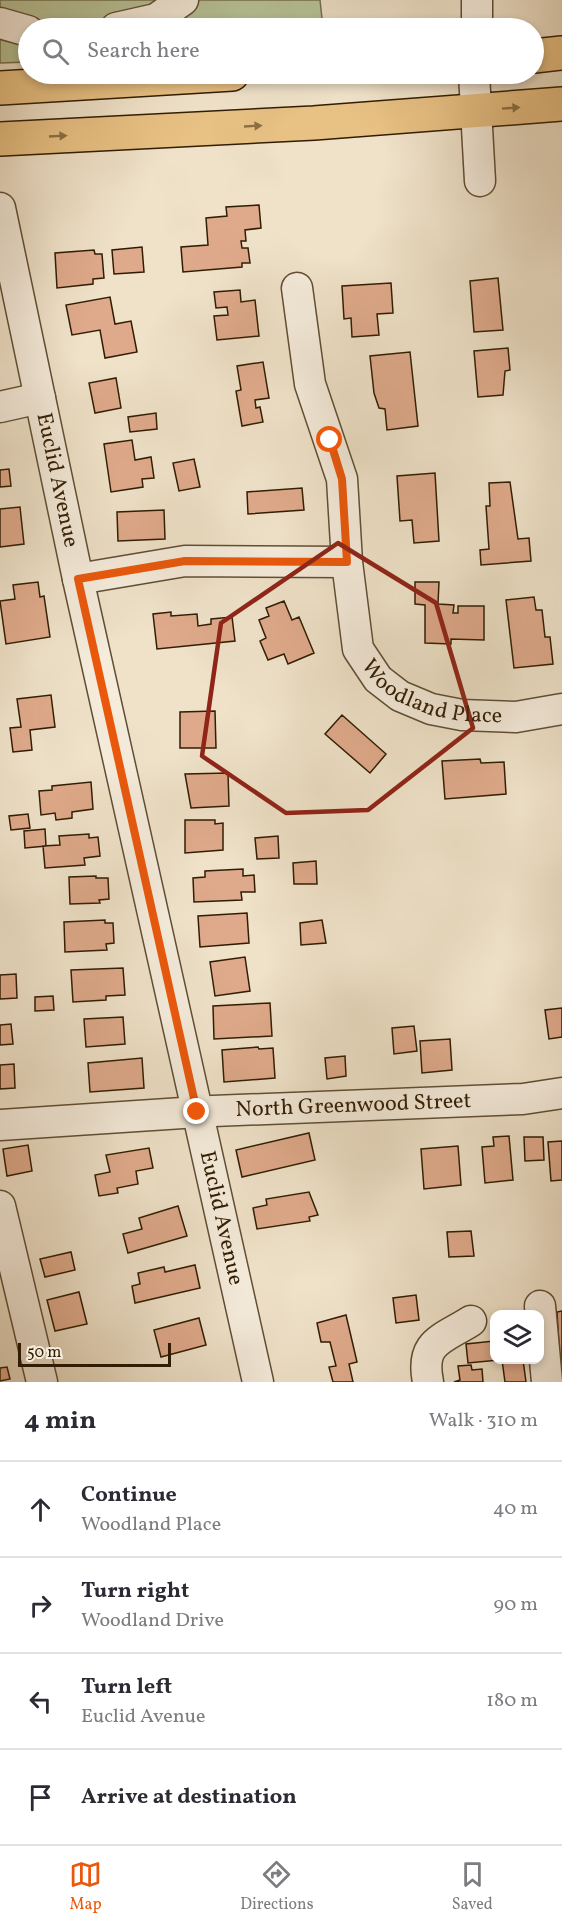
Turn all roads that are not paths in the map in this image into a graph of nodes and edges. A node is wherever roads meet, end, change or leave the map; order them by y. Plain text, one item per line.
1 (183, 0) edge
2 (477, 0) edge
3 (157, 18) edge
4 (477, 18) edge
5 (0, 23) edge
6 (18, 28) edge
7 (562, 53) edge
8 (544, 55) edge
9 (66, 84) edge
10 (475, 84) edge
11 (0, 88) edge
12 (562, 104) edge
13 (476, 111) junction
14 (0, 139) edge
15 (480, 181) dead end
16 (0, 208) edge
17 (297, 288) dead end
18 (40, 398) junction
19 (0, 407) edge
20 (347, 562) junction
21 (78, 579) junction
22 (562, 709) edge
23 (562, 1093) edge
24 (197, 1112) junction
25 (0, 1125) edge
26 (0, 1206) edge
27 (540, 1306) dead end
28 (471, 1321) dead end
29 (42, 1382) edge
30 (258, 1382) edge
31 (428, 1382) edge
32 (547, 1382) edge

1 - 3 street
2 - 4 street
5 - 6 street
7 - 8 main road
9 - 11 main road
10 - 13 street
13 -> 12 main road
14 -> 13 main road
13 - 15 street
16 - 18 street, Euclid Avenue
17 - 20 street, Woodland Place
18 - 19 street
18 - 21 street, Euclid Avenue
20 - 21 street
20 - 22 street, Woodland Place
21 - 24 street, Euclid Avenue
23 - 24 street, North Greenwood Street
24 - 25 street, North Greenwood Street
24 - 30 street, Euclid Avenue
26 - 29 street
27 - 32 street
28 - 31 street

